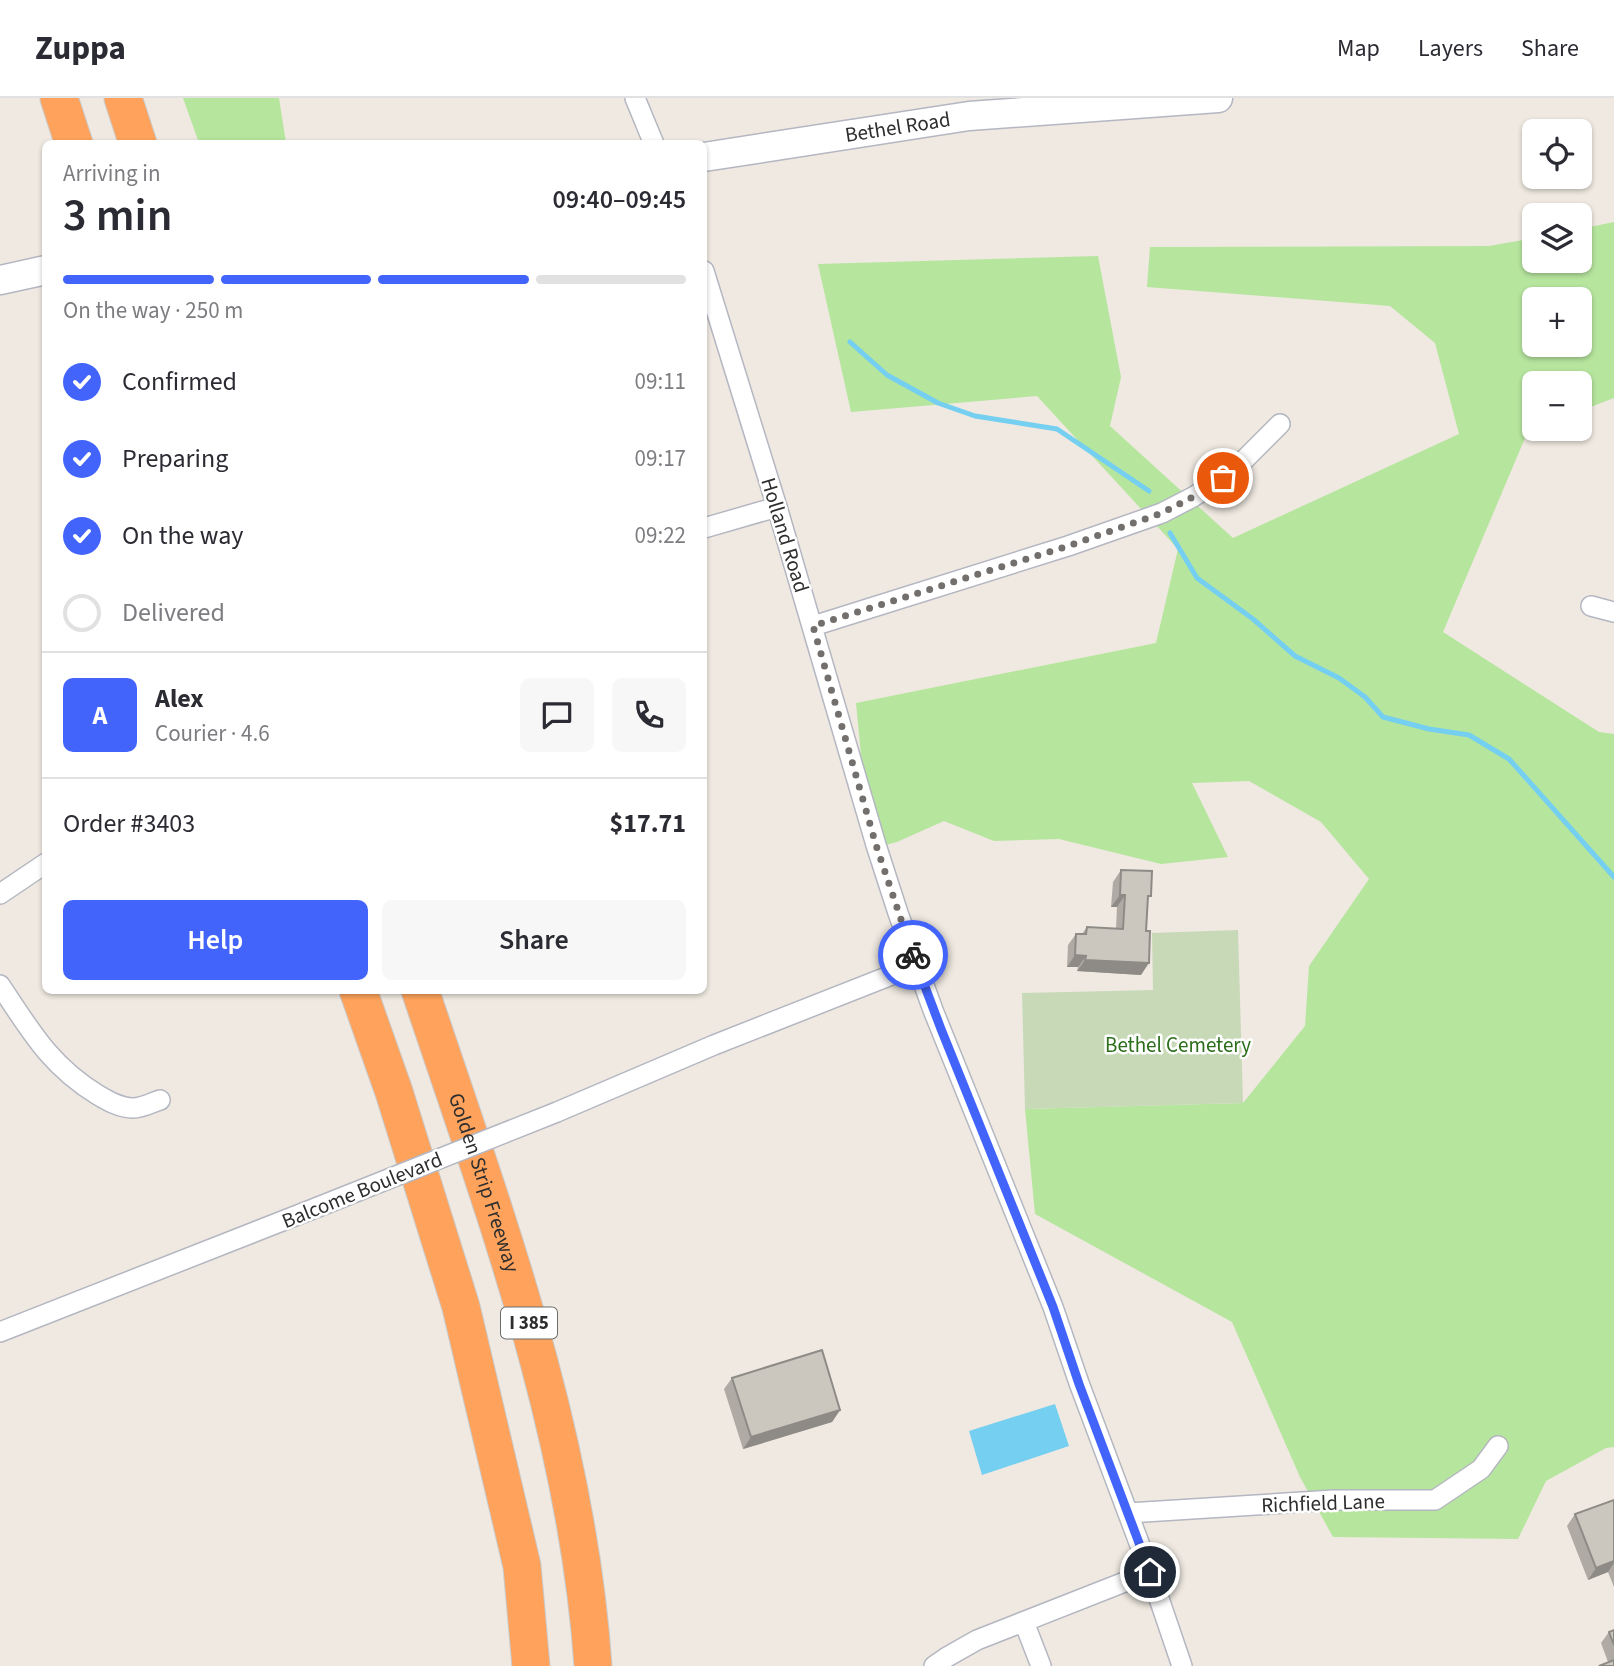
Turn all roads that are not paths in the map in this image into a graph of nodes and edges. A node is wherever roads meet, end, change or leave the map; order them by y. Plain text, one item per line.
1 (59, 98) edge
2 (122, 98) edge
3 (635, 98) edge
4 (1218, 98) edge
5 (73, 140) edge
6 (137, 140) edge
7 (651, 140) edge
8 (707, 157) edge
9 (42, 271) edge
10 (0, 280) edge
11 (707, 281) edge
12 (1280, 424) dead end
13 (777, 507) junction
14 (707, 527) edge
15 (1591, 606) dead end
16 (1614, 612) edge
17 (813, 626) junction
18 (42, 866) edge
19 (0, 894) edge
20 (917, 965) junction
21 (0, 985) edge
22 (359, 994) edge
23 (421, 994) edge
24 (160, 1100) dead end
25 (0, 1332) edge
26 (1498, 1446) dead end
27 (1128, 1513) junction
28 (1150, 1572) junction
29 (1024, 1622) junction
30 (531, 1666) edge
31 (593, 1666) edge
32 (934, 1666) edge
33 (1041, 1666) edge
34 (1182, 1666) edge

1 - 5 highway
2 - 6 highway
3 - 7 street
4 - 8 street, Bethel Road
9 - 10 street
11 - 13 street, Holland Road
12 - 17 street
13 - 14 street
13 - 17 street, Holland Road
15 - 16 street
17 - 20 street, Holland Road
18 - 19 street
20 - 25 street, Balcome Boulevard, bridge
20 - 27 street, Holland Road
21 - 24 street
22 - 30 highway, I 385
23 - 31 highway, Golden Strip Freeway / I 385
26 - 27 street, Richfield Lane
27 - 28 street, Holland Road
28 - 29 street
28 - 34 street, Holland Road
29 - 32 street
29 - 33 street

